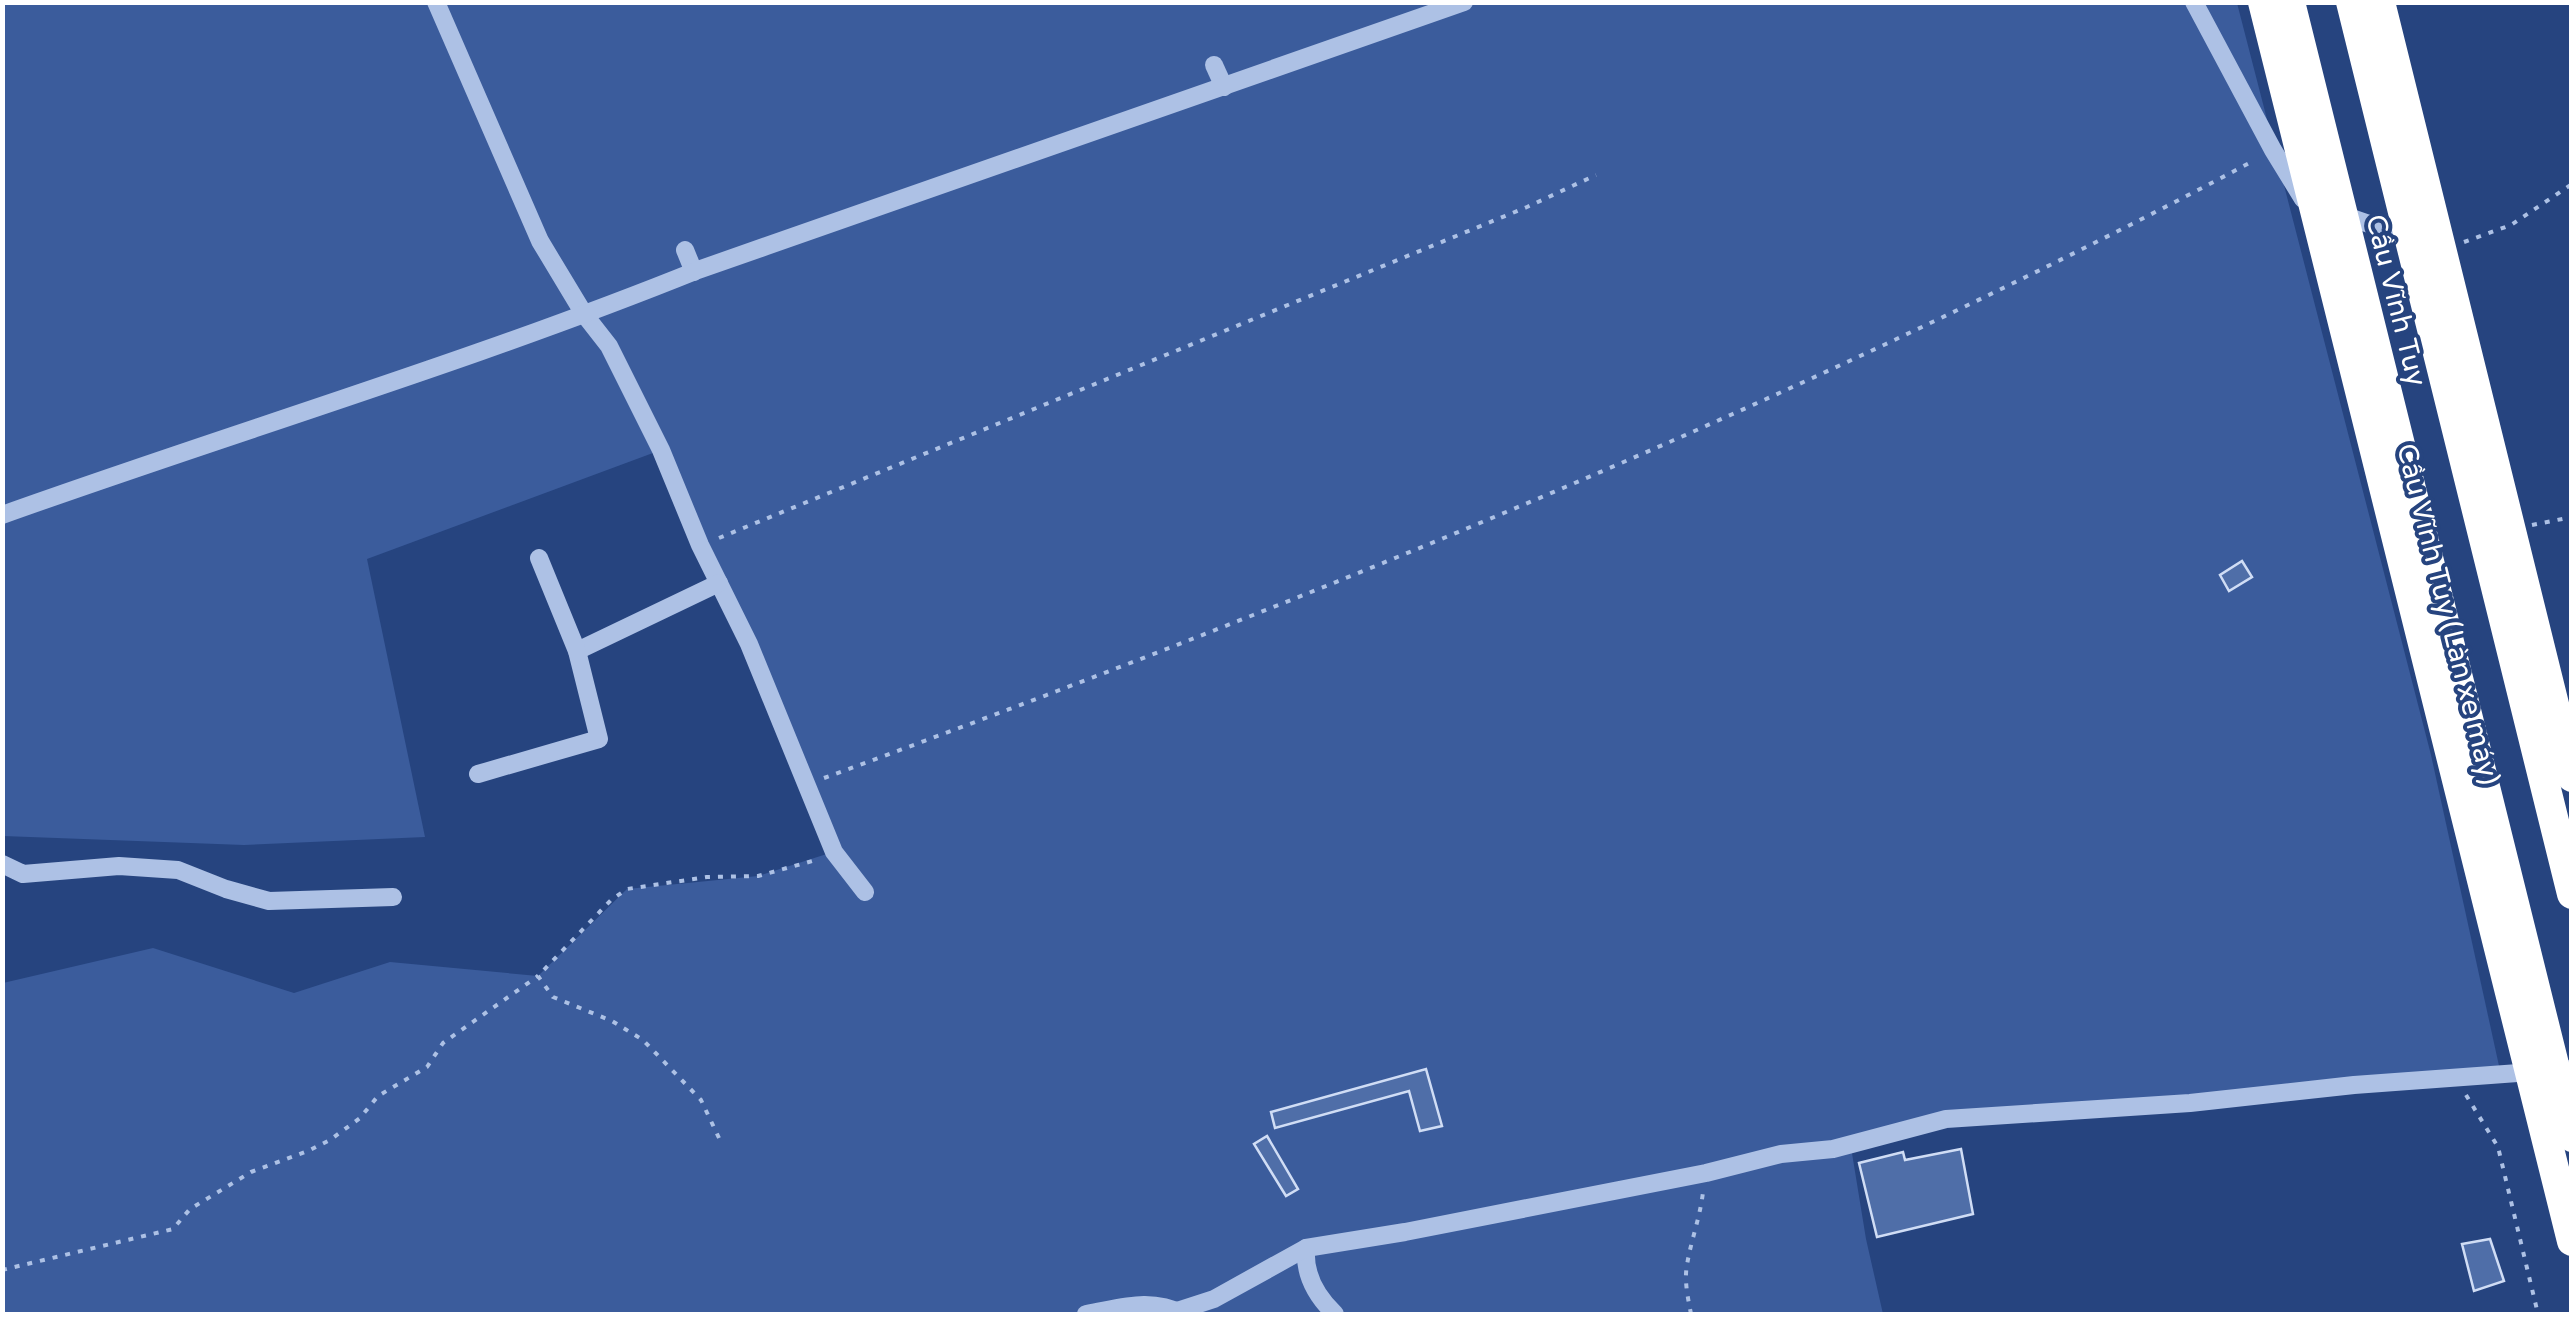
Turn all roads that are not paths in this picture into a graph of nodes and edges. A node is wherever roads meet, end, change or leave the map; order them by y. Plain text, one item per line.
1 (436, 2) edge
2 (1464, 2) edge
3 (2194, 2) edge
4 (2263, 2) edge
5 (2290, 2) edge
6 (2350, 2) edge
7 (2380, 2) edge
8 (2387, 2) edge
9 (1214, 65) dead end
10 (1224, 86) junction
11 (2445, 242) junction
12 (685, 250) dead end
13 (694, 272) junction
14 (584, 314) junction
15 (2, 515) edge
16 (539, 558) dead end
17 (720, 583) junction
18 (577, 651) junction
19 (2572, 740) edge
20 (478, 774) dead end
21 (2572, 777) edge
22 (2, 864) edge
23 (865, 892) dead end
24 (2572, 894) edge
25 (393, 897) dead end
26 (2572, 1068) edge
27 (2572, 1138) edge
28 (2572, 1241) edge
29 (1306, 1248) junction
30 (1180, 1313) edge
31 (1086, 1314) edge
32 (1335, 1314) edge

1 - 14 lane
2 - 10 lane
3 - 11 lane
4 - 28 highway, Cầu Vĩnh Tuy (Làn xe máy)
5 - 27 highway, Cầu Vĩnh Tuy
6 - 24 highway, Cầu Vĩnh Tuy
7 - 21 highway
8 - 11 lane
9 - 10 lane
10 - 13 lane
11 - 19 lane
12 - 13 lane
13 - 14 lane
14 - 15 lane
14 - 17 lane
16 - 18 lane
17 - 18 lane
17 - 23 lane
18 - 20 lane
22 - 25 lane
26 - 29 lane
29 - 30 lane
29 - 32 lane
30 - 31 lane

